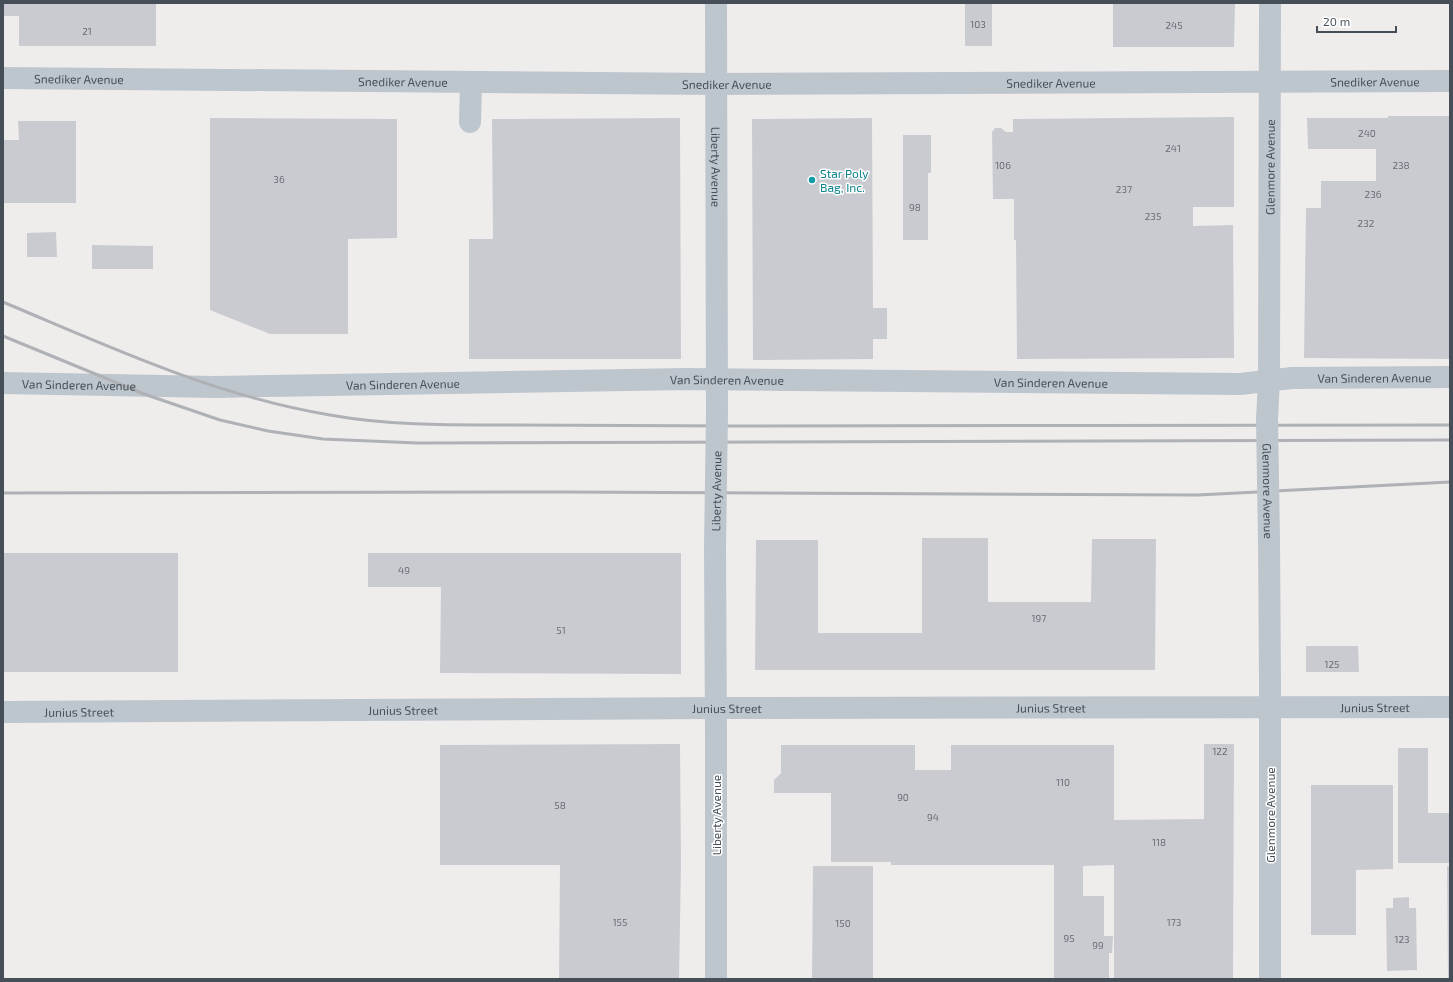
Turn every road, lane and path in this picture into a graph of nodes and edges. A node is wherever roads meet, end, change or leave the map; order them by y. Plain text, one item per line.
1 (716, 3) edge
2 (1270, 3) edge
3 (3, 78) edge
4 (1271, 81) junction
5 (1450, 81) edge
6 (471, 83) junction
7 (716, 84) junction
8 (470, 122) dead end
9 (1450, 377) edge
10 (717, 380) junction
11 (1269, 380) junction
12 (3, 383) edge
13 (1450, 707) edge
14 (716, 708) junction
15 (1270, 708) junction
16 (3, 712) edge
17 (716, 979) edge
18 (1270, 979) edge

1 - 7 street, Liberty Avenue
2 - 4 street, Glenmore Avenue
3 - 6 street, Snediker Avenue
4 - 5 street, Snediker Avenue
4 - 7 street, Snediker Avenue
4 - 11 street, Glenmore Avenue
6 - 7 street, Snediker Avenue
6 - 8 street
7 - 10 street, Liberty Avenue
9 - 11 street, Van Sinderen Avenue
10 - 11 street, Van Sinderen Avenue
10 - 12 street, Van Sinderen Avenue
10 - 14 street, Liberty Avenue, bridge
11 - 15 street, Glenmore Avenue, bridge
13 - 15 street, Junius Street
14 - 15 street, Junius Street
14 - 16 street, Junius Street
14 - 17 street, Liberty Avenue
15 - 18 street, Glenmore Avenue

